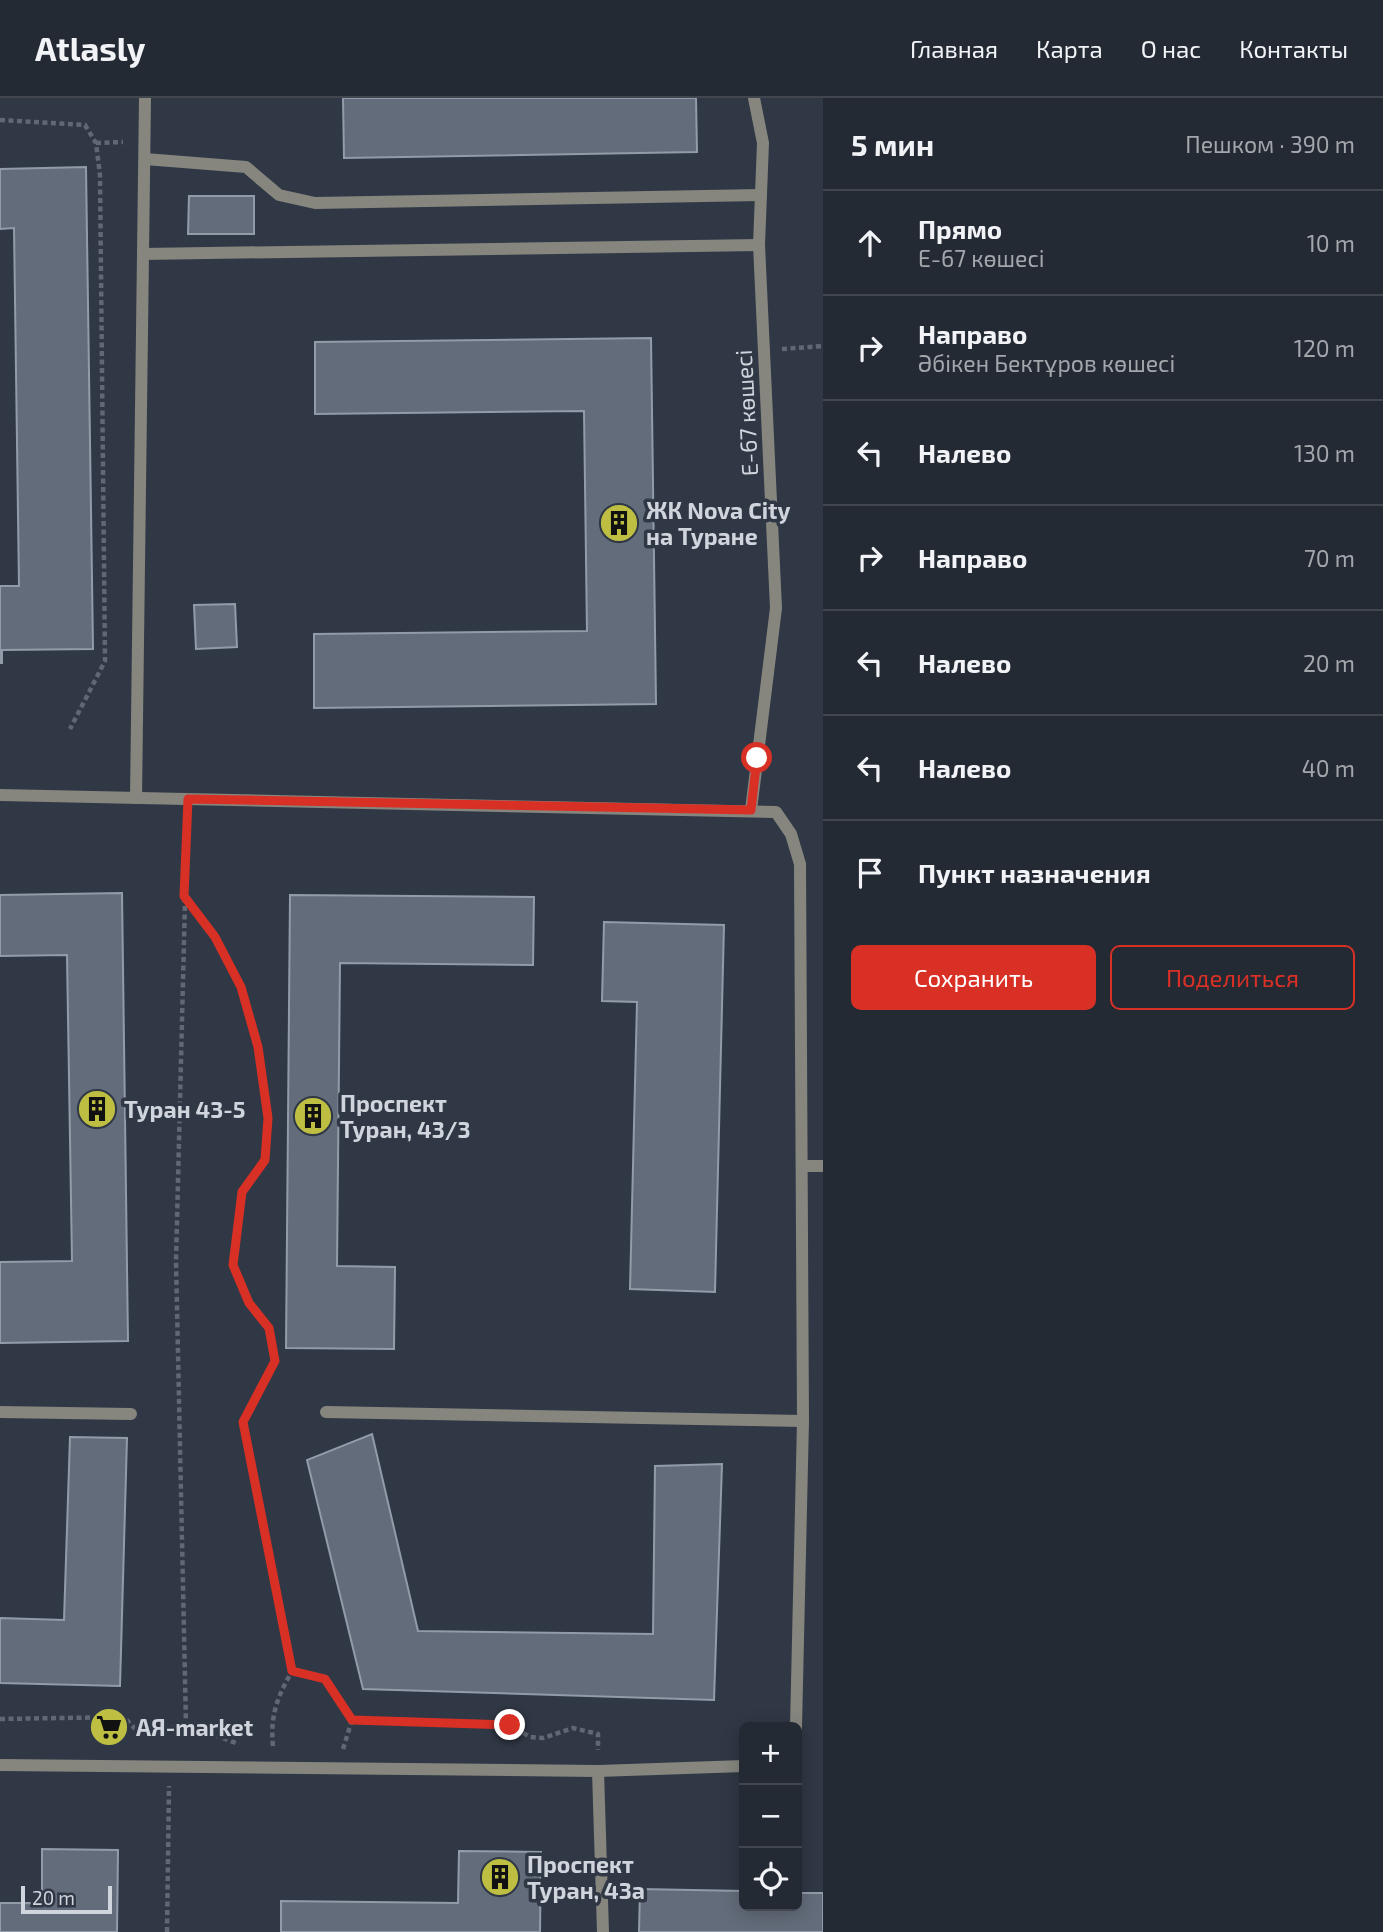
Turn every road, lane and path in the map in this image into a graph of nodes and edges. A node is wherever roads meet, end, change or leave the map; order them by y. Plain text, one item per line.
1 (145, 98) edge
2 (754, 98) edge
3 (0, 120) edge
4 (145, 159) junction
5 (761, 195) junction
6 (759, 245) junction
7 (143, 254) junction
8 (823, 346) edge
9 (764, 351) junction
10 (70, 729) dead end
11 (0, 794) edge
12 (136, 798) junction
13 (188, 799) junction
14 (751, 810) junction
15 (184, 896) junction
16 (802, 1166) junction
17 (823, 1166) edge
18 (0, 1412) edge
19 (326, 1412) dead end
20 (131, 1414) dead end
21 (803, 1421) junction
22 (292, 1671) junction
23 (0, 1719) edge
24 (352, 1720) junction
25 (796, 1722) edge
26 (186, 1725) junction
27 (243, 1746) dead end
28 (263, 1748) dead end
29 (273, 1749) junction
30 (283, 1750) dead end
31 (342, 1752) dead end
32 (0, 1765) edge
33 (739, 1766) edge
34 (169, 1768) junction
35 (598, 1772) junction
36 (167, 1932) edge
37 (603, 1932) edge

1 - 4 street
2 - 5 street, Е-67 көшесі
3 - 10 path
4 - 5 street
4 - 7 street
5 - 6 street, Е-67 көшесі
6 - 7 street
6 - 9 street, Е-67 көшесі
7 - 12 street
8 - 9 path
9 - 14 street, Е-67 көшесі
11 - 12 street
12 - 13 street
13 - 14 street
13 - 15 path
14 - 16 street
15 - 22 path
15 - 26 path
16 - 17 street
16 - 21 street
18 - 20 street
19 - 21 street
21 - 25 street
22 - 24 path
22 - 29 path
23 - 26 path
24 - 31 path
24 - 35 path
26 - 27 path
28 - 29 path
29 - 30 path
32 - 34 street
33 - 35 street
34 - 35 street
34 - 36 path
35 - 37 street

